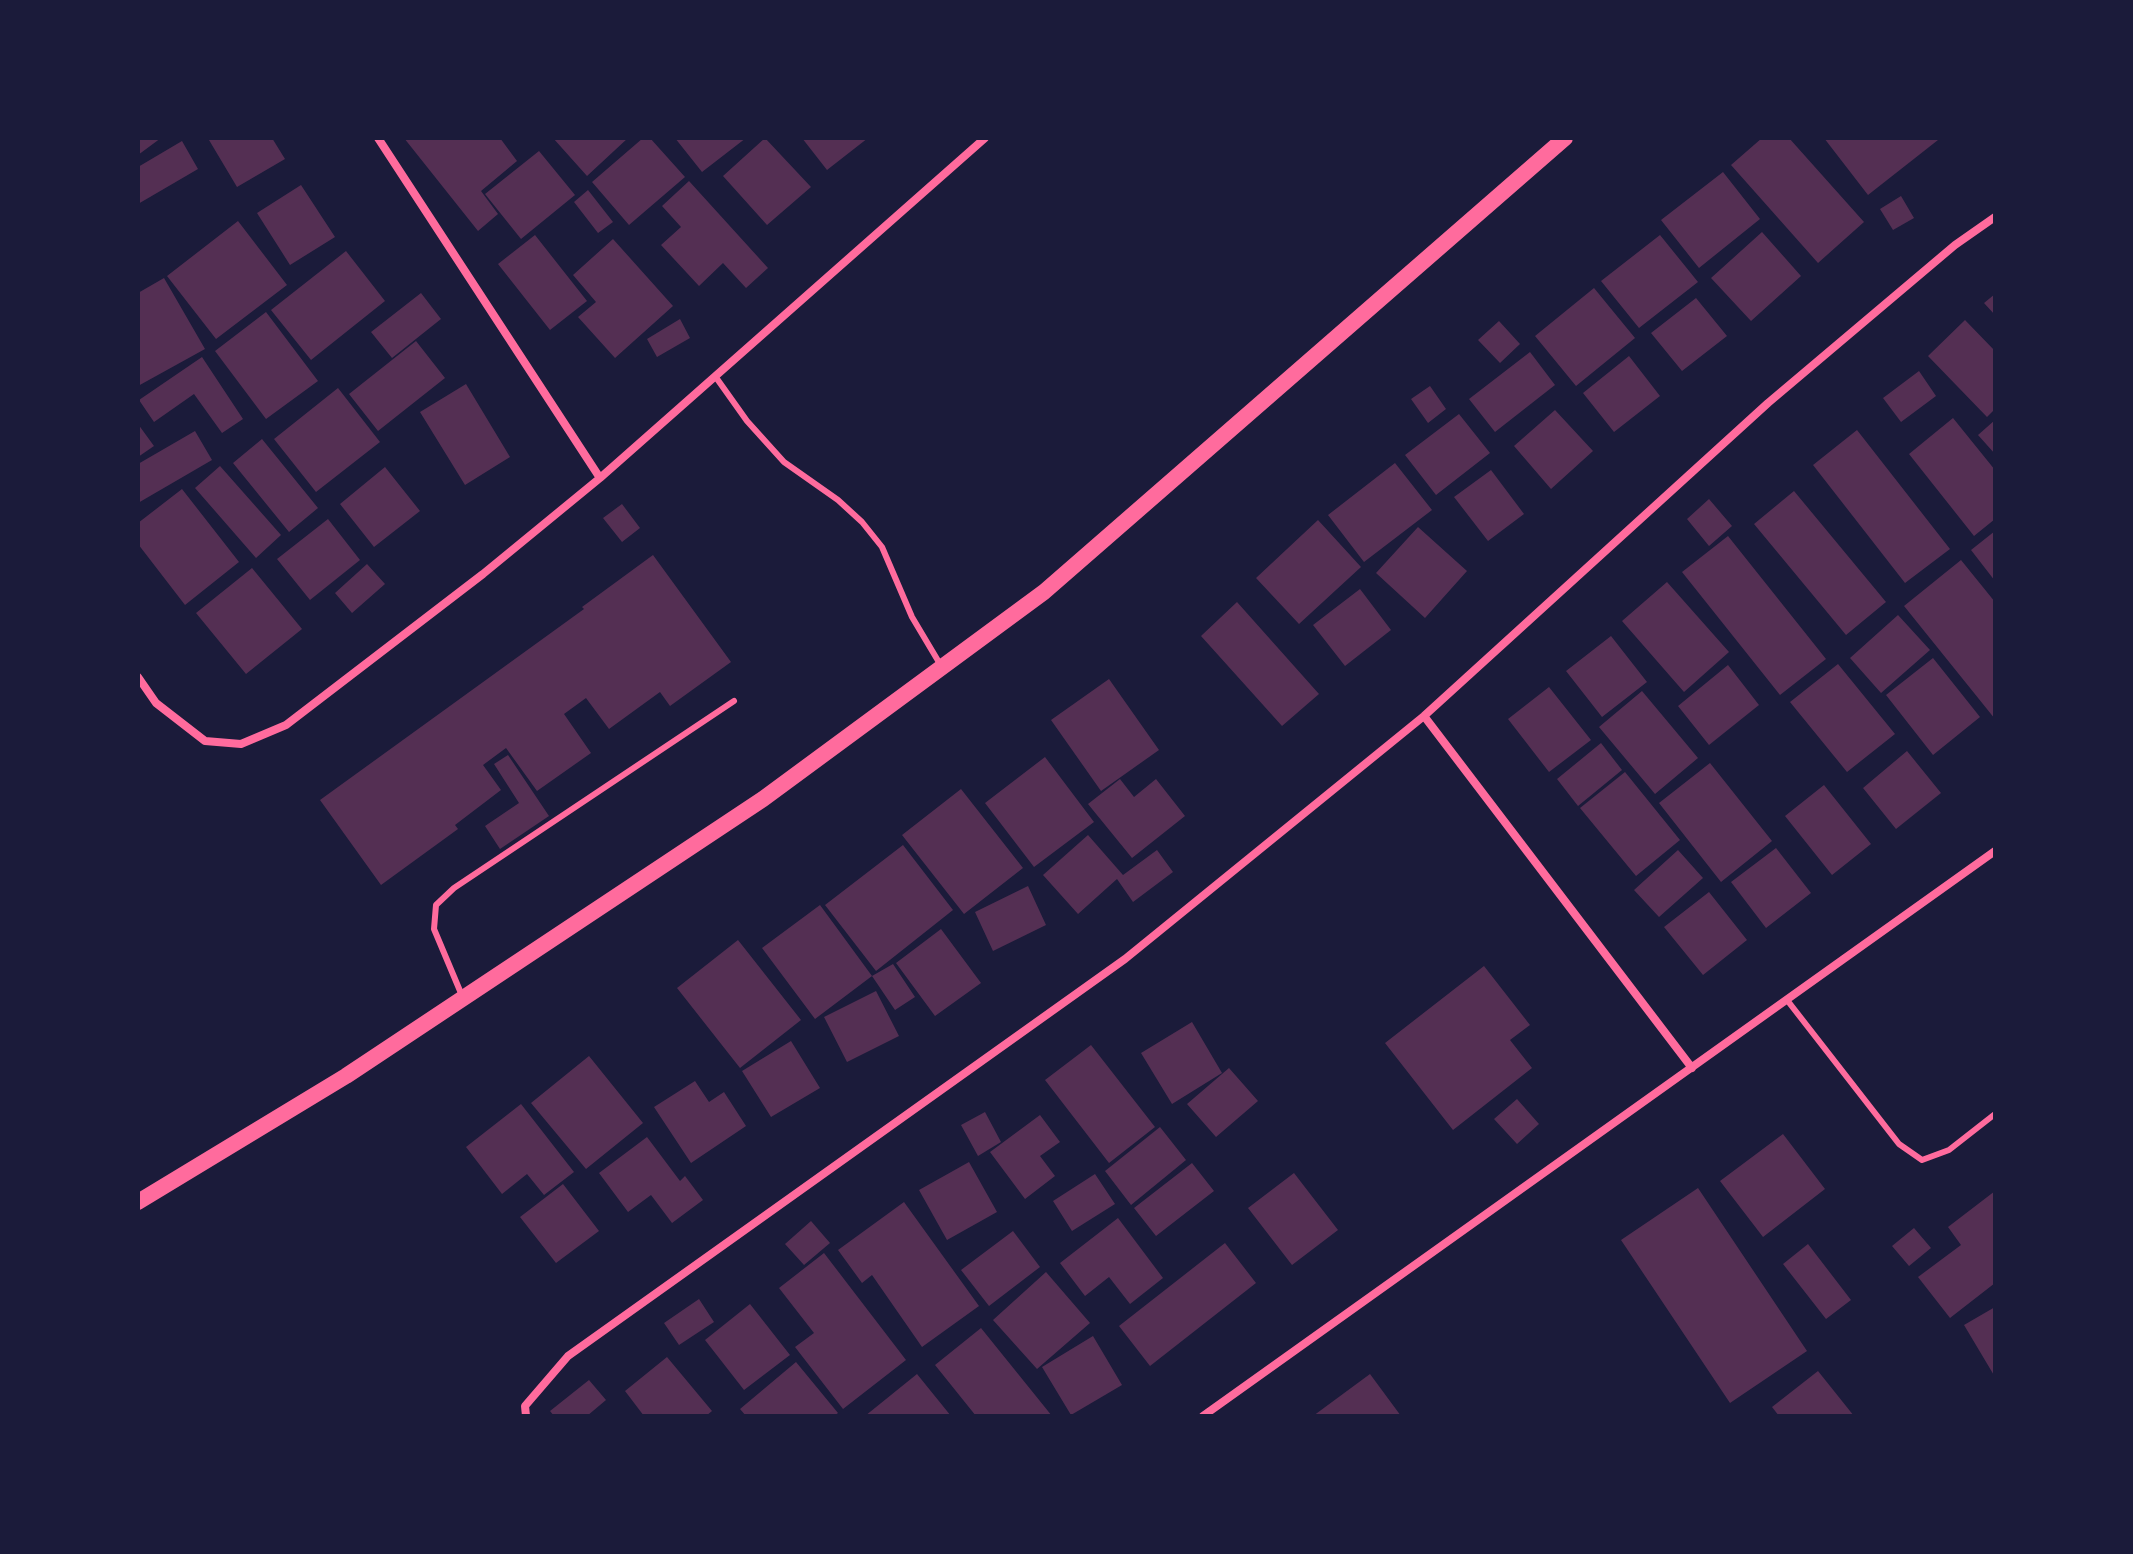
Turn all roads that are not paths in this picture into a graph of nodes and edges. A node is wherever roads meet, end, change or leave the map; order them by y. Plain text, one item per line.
1 (378, 138) edge
2 (985, 138) edge
3 (1565, 138) edge
4 (1995, 217) edge
5 (715, 376) junction
6 (600, 478) junction
7 (942, 667) junction
8 (138, 677) edge
9 (734, 701) dead end
10 (1424, 716) junction
11 (1995, 851) edge
12 (463, 998) junction
13 (1787, 1000) junction
14 (1692, 1068) junction
15 (1995, 1114) edge
16 (138, 1202) edge
17 (526, 1416) edge
18 (1203, 1416) edge

1 - 6 street
2 - 5 street
3 - 7 main road
4 - 10 street
5 - 6 street
5 - 7 lane
6 - 8 street
7 - 12 main road
9 - 12 lane
10 - 14 street
10 - 17 street
11 - 13 street
12 - 16 main road
13 - 14 street
13 - 15 lane
14 - 18 street

